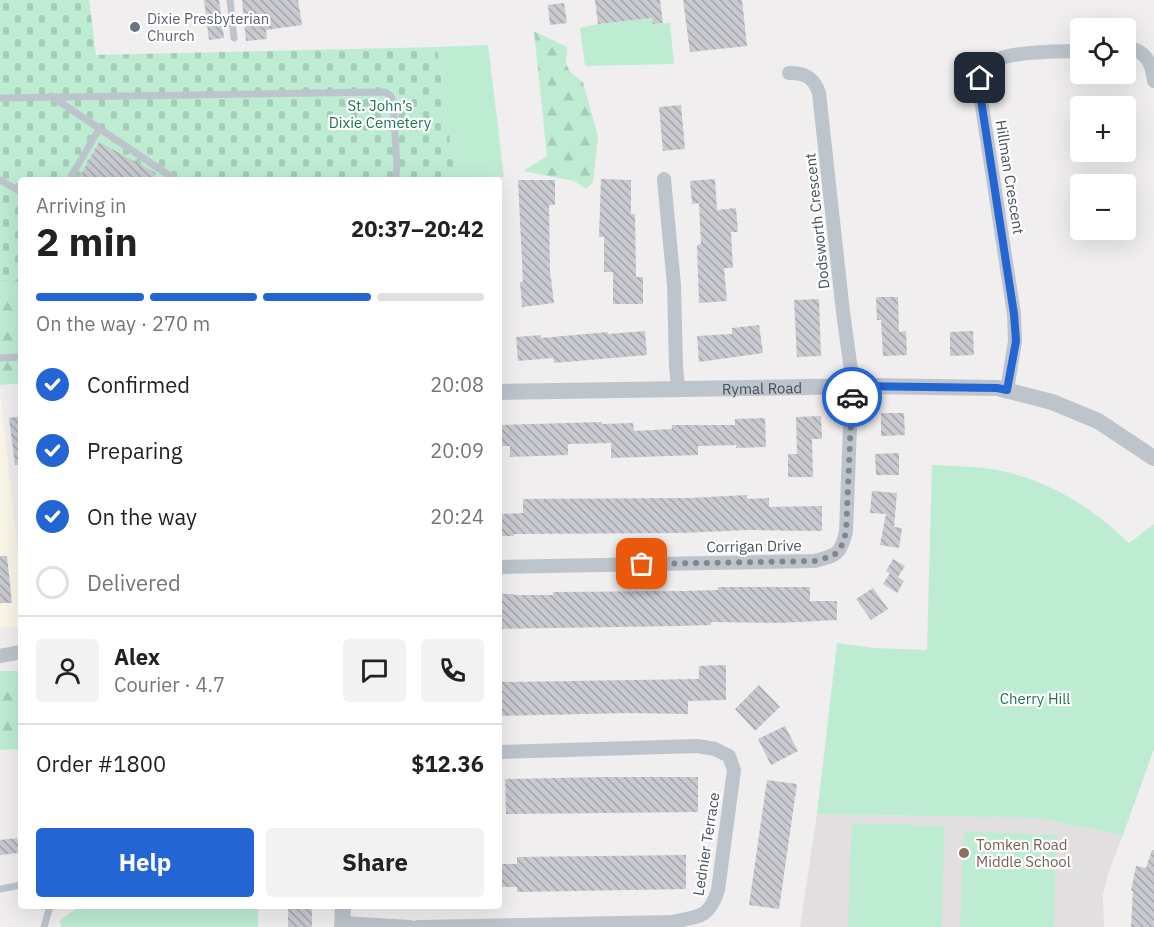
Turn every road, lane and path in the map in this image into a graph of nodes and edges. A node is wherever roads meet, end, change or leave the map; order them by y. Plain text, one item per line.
1 (230, 0) edge
2 (234, 38) dead end
3 (1136, 50) edge
4 (1070, 52) edge
5 (789, 73) dead end
6 (1154, 81) edge
7 (51, 96) junction
8 (0, 98) edge
9 (99, 129) junction
10 (71, 177) edge
11 (171, 177) edge
12 (396, 177) edge
13 (0, 180) edge
14 (664, 180) dead end
15 (18, 190) edge
16 (18, 357) edge
17 (0, 358) edge
18 (855, 386) junction
19 (678, 388) junction
20 (1007, 390) junction
21 (502, 392) edge
22 (1154, 458) edge
23 (502, 567) edge
24 (18, 653) edge
25 (0, 656) edge
26 (502, 752) edge
27 (18, 886) edge
28 (0, 889) edge
29 (49, 909) edge
30 (342, 919) edge
31 (44, 927) edge
32 (410, 927) edge
33 (418, 927) edge

1 - 2 lane
3 - 6 street
4 - 20 street, Hillman Crescent
5 - 18 street, Dodsworth Crescent
7 - 8 lane
7 - 9 lane
7 - 12 lane
9 - 10 lane
9 - 11 lane
13 - 15 lane
14 - 19 street
16 - 17 lane
18 - 19 street, Rymal Road
18 - 20 street, Rymal Road
18 - 23 street, Corrigan Drive
19 - 21 street, Rymal Road
20 - 22 street, Rymal Road
24 - 25 street
26 - 33 street, Lednier Terrace
27 - 28 lane
29 - 31 lane
30 - 32 street

